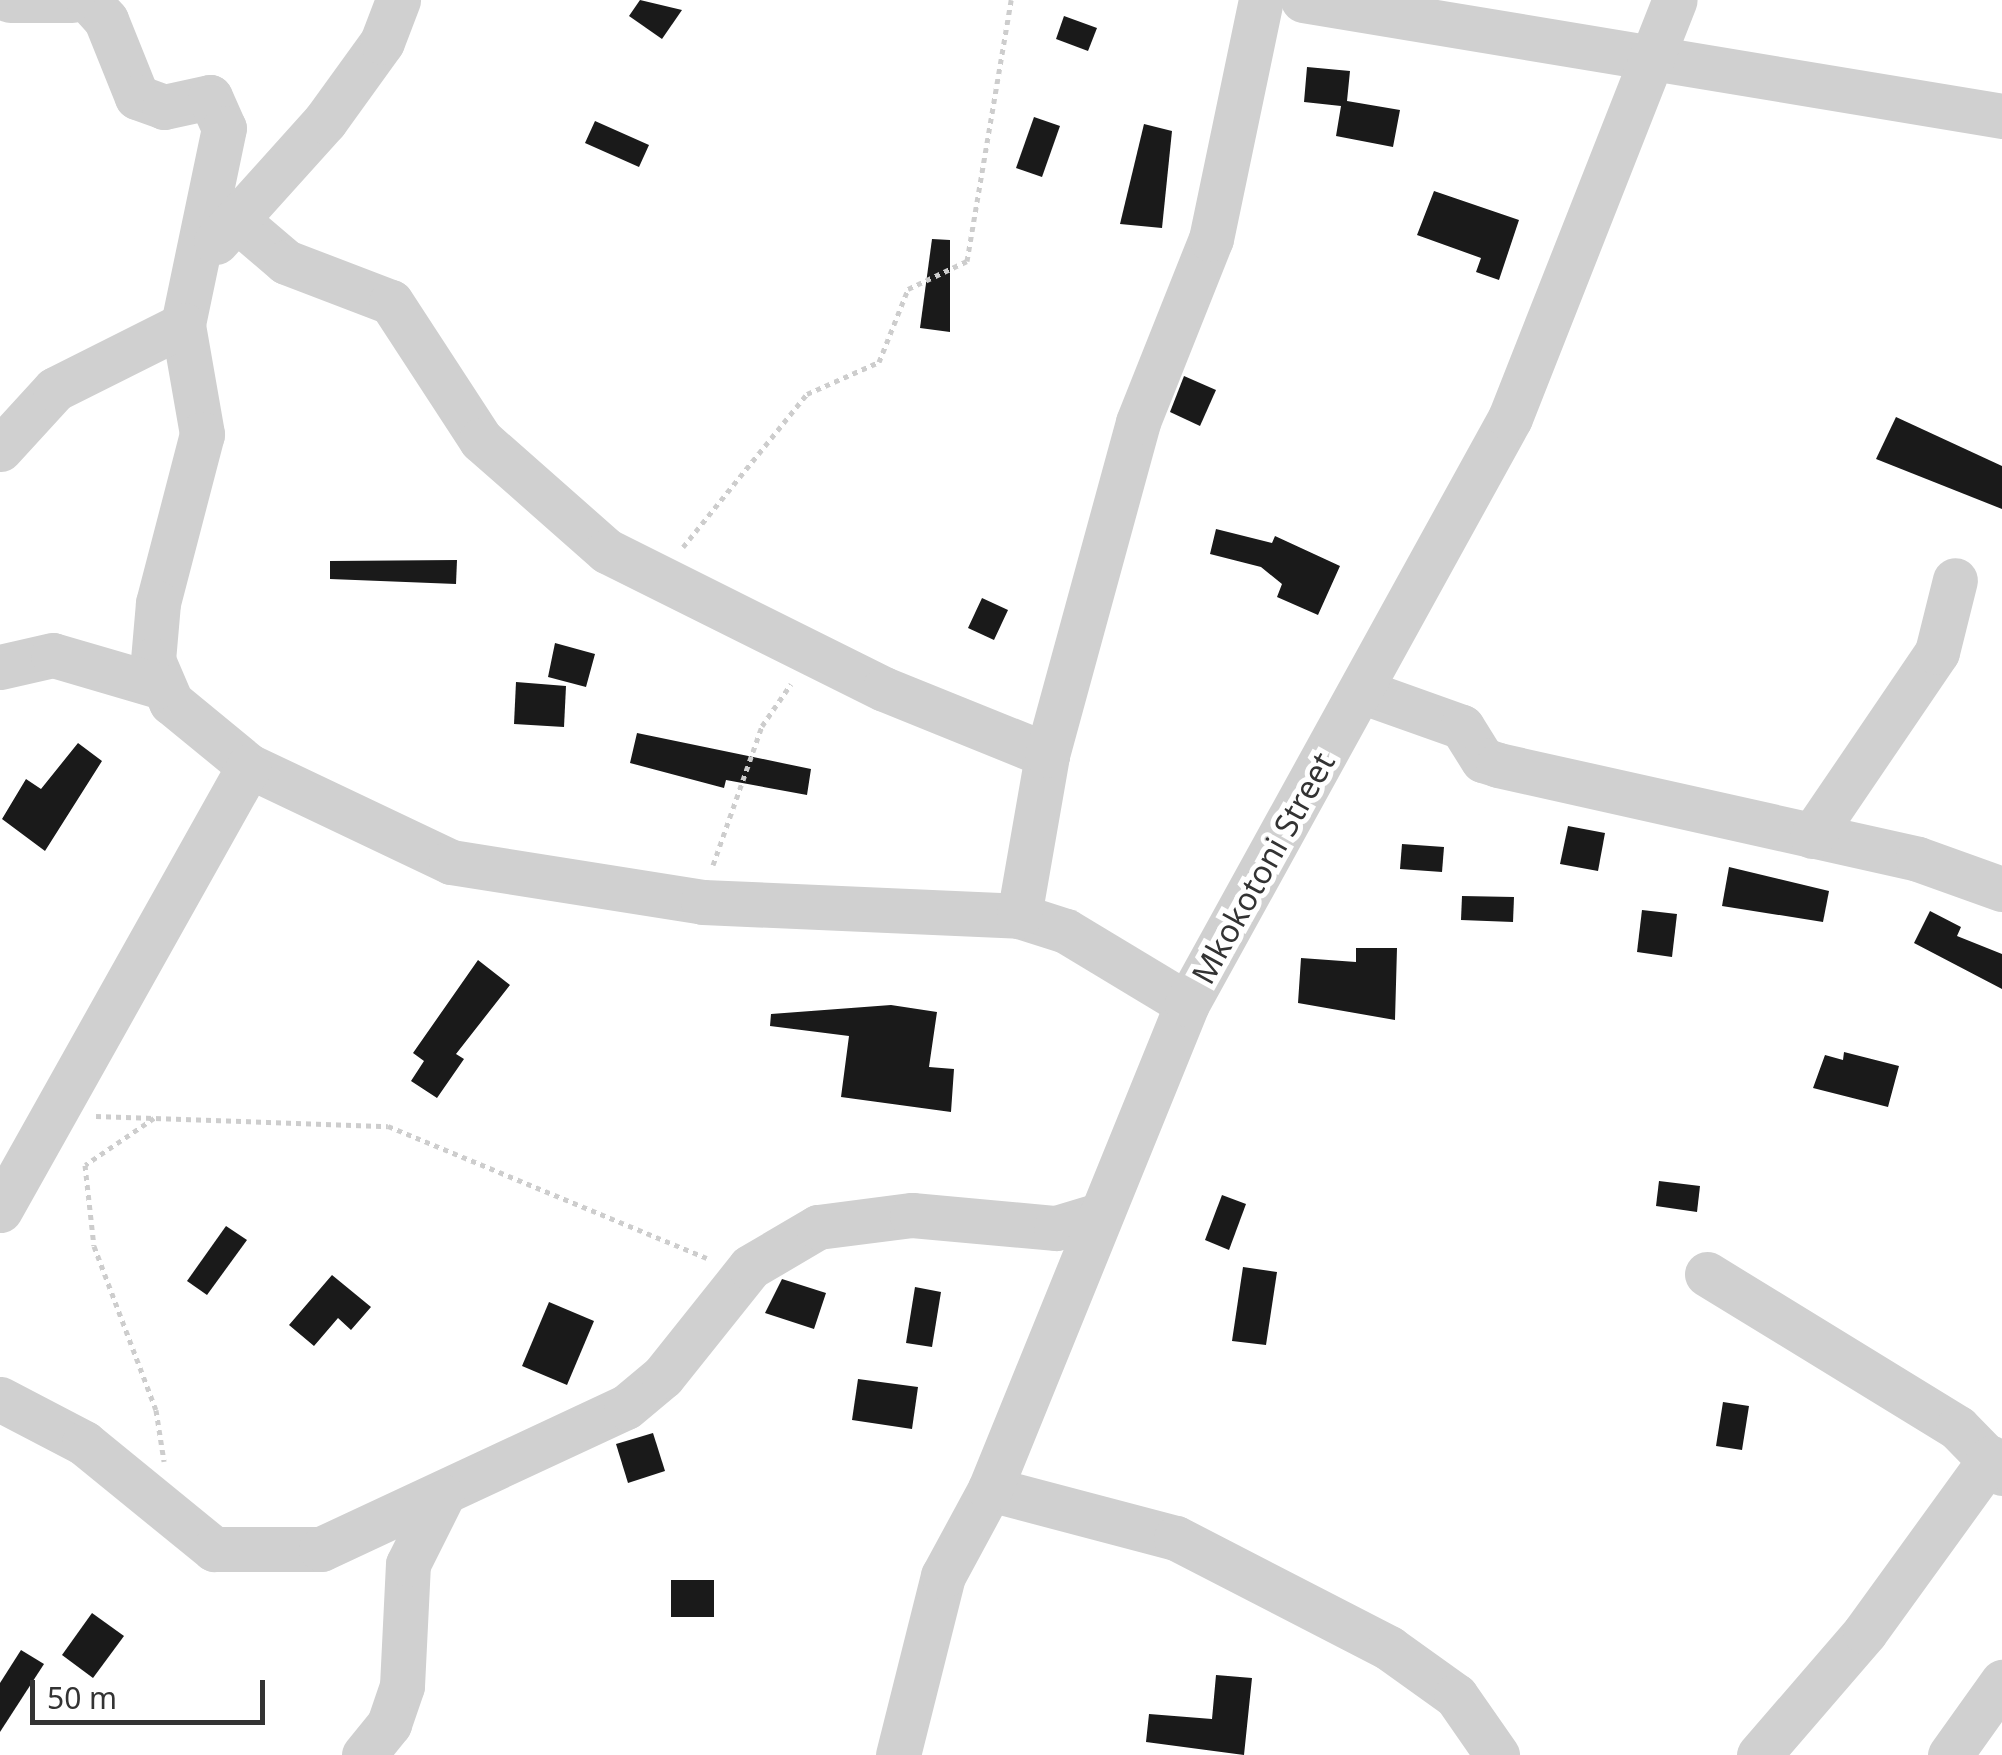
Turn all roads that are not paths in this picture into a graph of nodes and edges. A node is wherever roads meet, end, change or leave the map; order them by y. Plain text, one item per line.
1 (10, 0) edge
2 (72, 0) edge
3 (88, 0) edge
4 (398, 0) edge
5 (1261, 0) edge
6 (1303, 0) edge
7 (1675, 0) edge
8 (1660, 53) junction
9 (2002, 116) edge
10 (238, 221) junction
11 (197, 260) junction
12 (182, 325) junction
13 (0, 450) edge
14 (1955, 580) dead end
15 (0, 667) edge
16 (159, 686) junction
17 (1361, 691) junction
18 (1047, 755) junction
19 (249, 766) junction
20 (1812, 836) junction
21 (2002, 889) edge
22 (1019, 916) junction
23 (1187, 1004) junction
24 (0, 1210) edge
25 (1098, 1215) junction
26 (1707, 1274) dead end
27 (0, 1399) edge
28 (1997, 1466) edge
29 (990, 1488) junction
30 (442, 1496) junction
31 (2002, 1682) edge
32 (364, 1755) edge
33 (898, 1755) edge
34 (1498, 1755) edge
35 (1759, 1755) edge
36 (1950, 1755) edge

1 - 2 street
3 - 11 street
4 - 10 street
5 - 18 street
6 - 8 street
7 - 8 street, Mkokotoni Street
8 - 9 street
8 - 17 street, Mkokotoni Street
10 - 11 street
10 - 18 street
11 - 12 street
12 - 13 street
12 - 16 street
14 - 20 street
15 - 16 street
16 - 19 street
17 - 20 street
17 - 23 street, Mkokotoni Street
18 - 22 street
19 - 22 street
19 - 24 street
20 - 21 street
22 - 23 street
23 - 25 street, Mkokotoni Street
25 - 29 street, Mkokotoni Street
25 - 30 street
26 - 28 street
27 - 30 street
28 - 35 street
29 - 33 street, Mkokotoni Street
29 - 34 street
30 - 32 street
31 - 36 street

